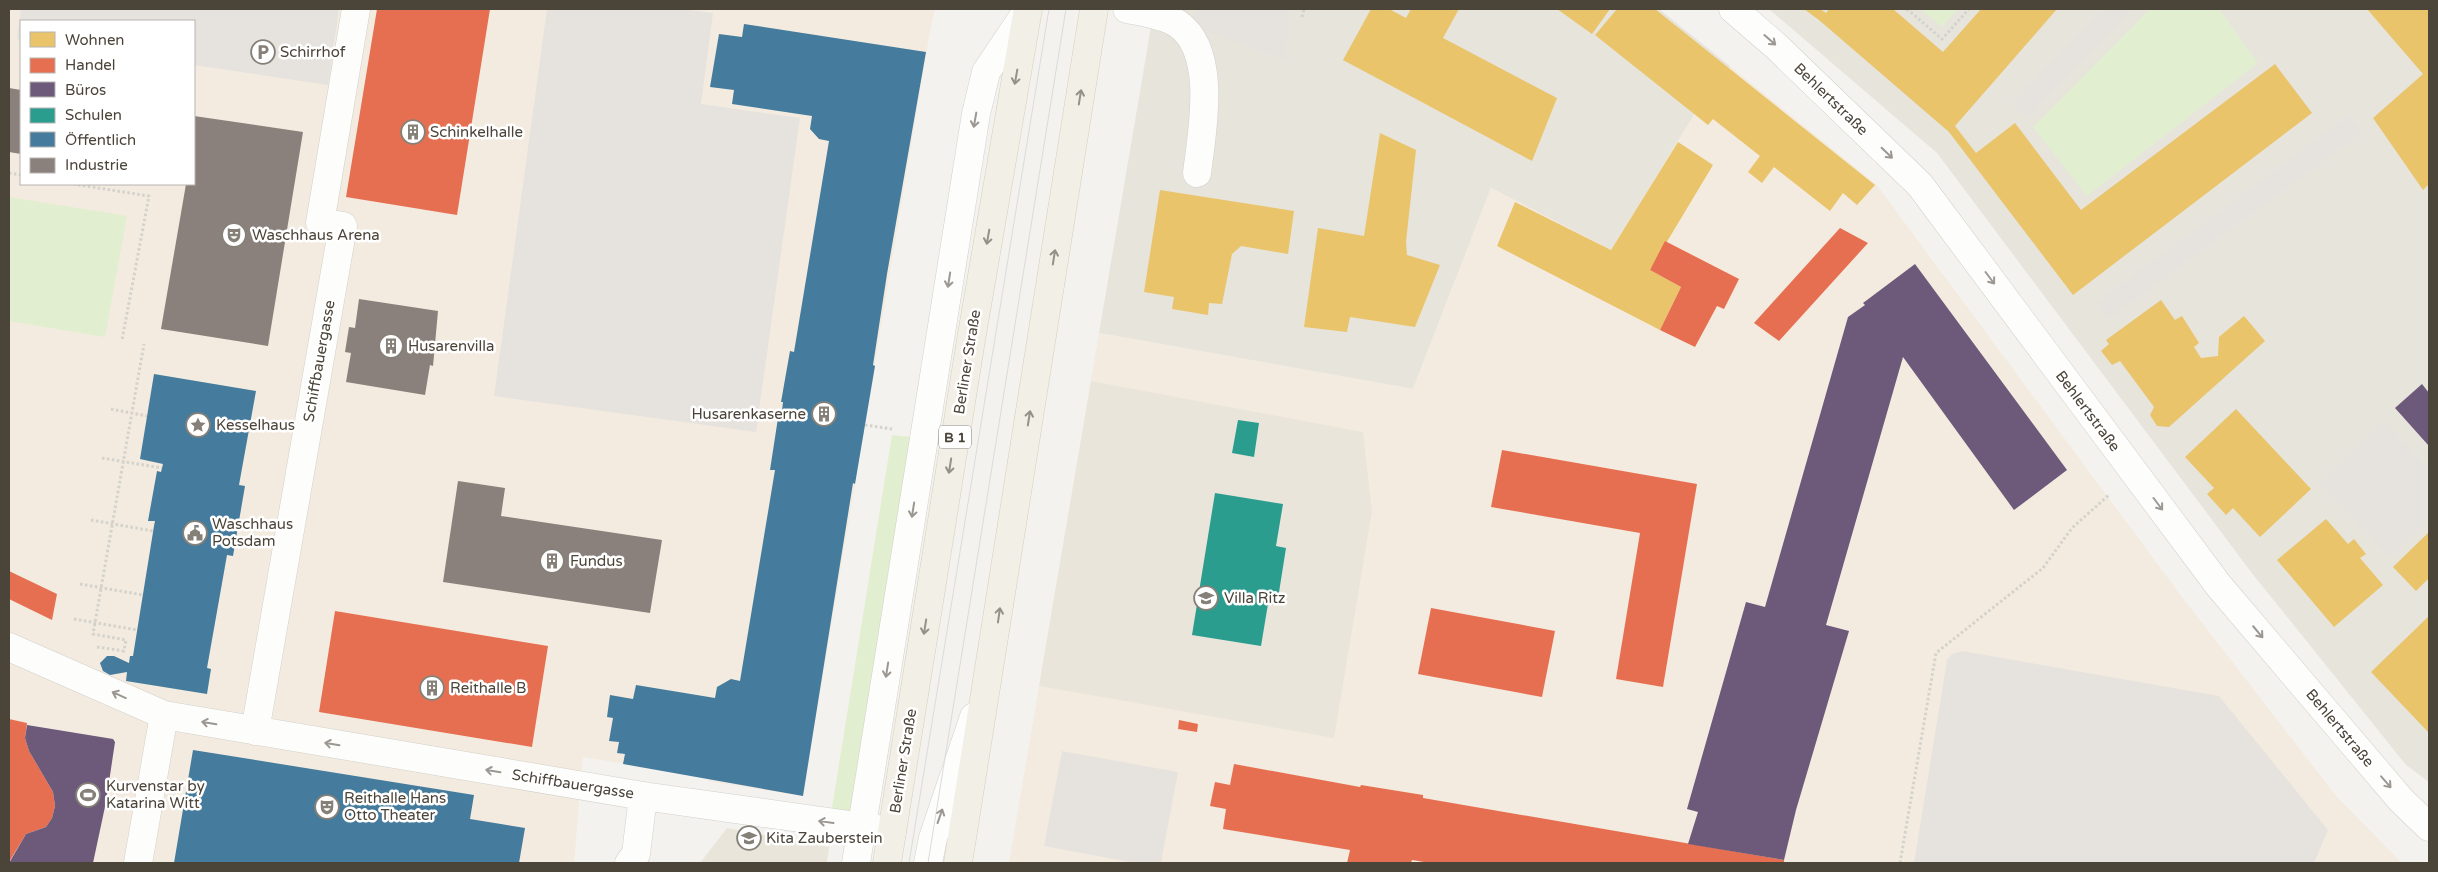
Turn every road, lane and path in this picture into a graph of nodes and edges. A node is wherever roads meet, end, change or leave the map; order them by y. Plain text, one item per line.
1 (356, 9) edge
2 (1094, 9) edge
3 (1127, 9) edge
4 (1304, 9) edge
5 (1733, 9) edge
6 (1907, 9) edge
7 (1969, 9) edge
8 (1028, 10) edge
9 (1302, 17) dead end
10 (1197, 173) dead end
11 (79, 185) edge
12 (122, 340) dead end
13 (144, 344) dead end
14 (111, 409) dead end
15 (132, 413) junction
16 (147, 416) dead end
17 (102, 458) dead end
18 (123, 461) junction
19 (162, 468) dead end
20 (2136, 474) junction
21 (91, 520) dead end
22 (112, 524) junction
23 (154, 531) dead end
24 (80, 584) dead end
25 (101, 588) junction
26 (143, 595) dead end
27 (74, 619) dead end
28 (95, 623) junction
29 (137, 630) dead end
30 (9, 647) edge
31 (124, 652) dead end
32 (992, 664) junction
33 (164, 715) junction
34 (255, 731) junction
35 (644, 796) junction
36 (2429, 827) edge
37 (862, 828) junction
38 (892, 832) junction
39 (138, 863) edge
40 (629, 863) edge
41 (856, 863) edge
42 (887, 863) edge
43 (928, 863) edge
44 (958, 863) edge
45 (1900, 863) edge

1 - 34 street, Schiffbauergasse
32 -> 2 main road
3 - 10 street
4 - 9 path
5 -> 20 street, Behlertstraße
6 - 7 path
8 -> 37 street
8 -> 38 main road, Berliner Straße / B 1
11 - 12 path
13 - 15 path
14 - 15 path
15 - 16 path
15 - 18 path
17 - 18 path
18 - 19 path
18 - 22 path
20 -> 36 street, Behlertstraße
20 - 45 path
21 - 22 path
22 - 23 path
22 - 25 path
24 - 25 path
25 - 26 path
25 - 28 path
27 - 28 path
28 - 29 path
28 - 31 path
33 -> 30 street, Schiffbauergasse
43 -> 32 street
32 - 44 main road
34 -> 33 street, Schiffbauergasse
33 - 39 street
35 -> 34 street, Schiffbauergasse
37 -> 35 street, Schiffbauergasse
35 - 40 street
37 - 38 street, Schiffbauergasse
37 - 41 street
38 - 42 main road, Berliner Straße / B 1

